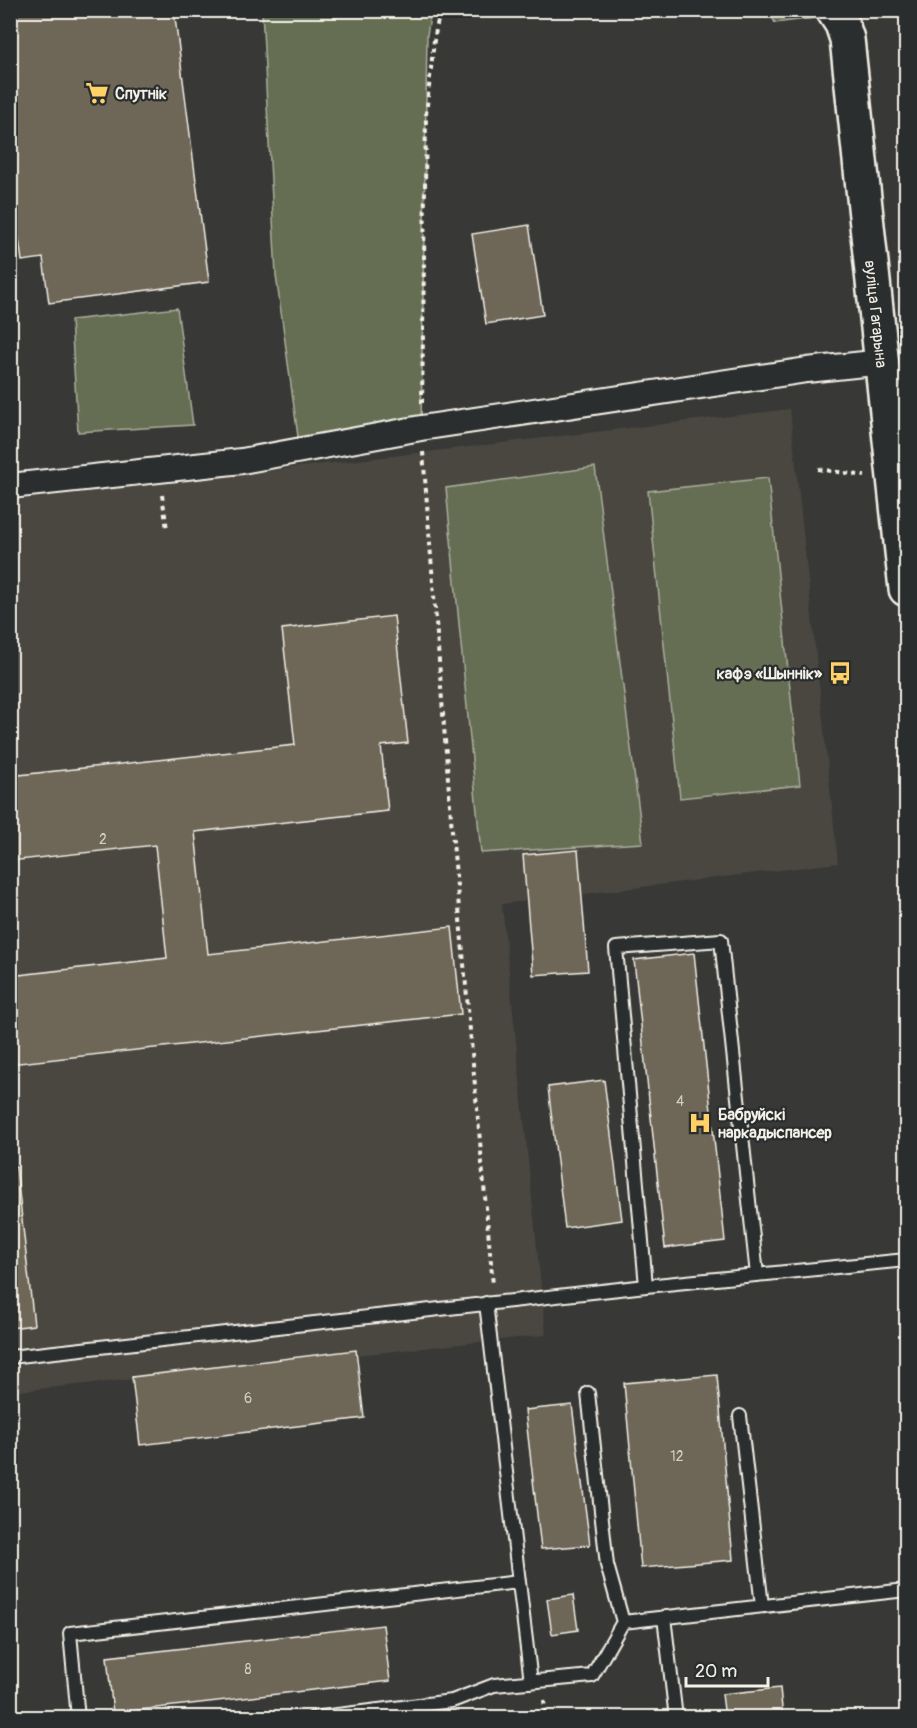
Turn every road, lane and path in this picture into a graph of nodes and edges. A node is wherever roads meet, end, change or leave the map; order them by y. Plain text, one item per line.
1 (440, 10) edge
2 (834, 10) edge
3 (850, 25) edge
4 (895, 361) edge
5 (422, 428) junction
6 (159, 471) junction
7 (10, 486) edge
8 (167, 529) dead end
9 (906, 589) edge
10 (906, 1260) edge
11 (757, 1275) junction
12 (646, 1286) junction
13 (490, 1303) junction
14 (10, 1357) edge
15 (588, 1393) dead end
16 (740, 1416) dead end
17 (519, 1582) junction
18 (906, 1590) edge
19 (762, 1606) junction
20 (664, 1617) junction
21 (623, 1622) junction
22 (536, 1681) junction
23 (78, 1718) edge
24 (314, 1718) edge
25 (546, 1718) edge
26 (676, 1718) edge

1 - 5 path
2 - 3 main road, вуліца Гагарына
3 - 4 main road, вуліца Гагарына
4 - 5 street
4 - 9 main road, вуліца Гагарына
5 - 6 street
5 - 13 path
6 - 7 street
6 - 8 path
10 - 11 lane
11 - 12 lane
11 - 12 lane
12 - 13 lane
13 - 14 lane
13 - 17 lane
15 - 21 lane
16 - 19 lane
17 - 22 lane
17 - 23 lane
18 - 19 lane
19 - 20 lane
20 - 21 lane
20 - 26 lane
21 - 22 lane
22 - 24 lane
22 - 25 path

